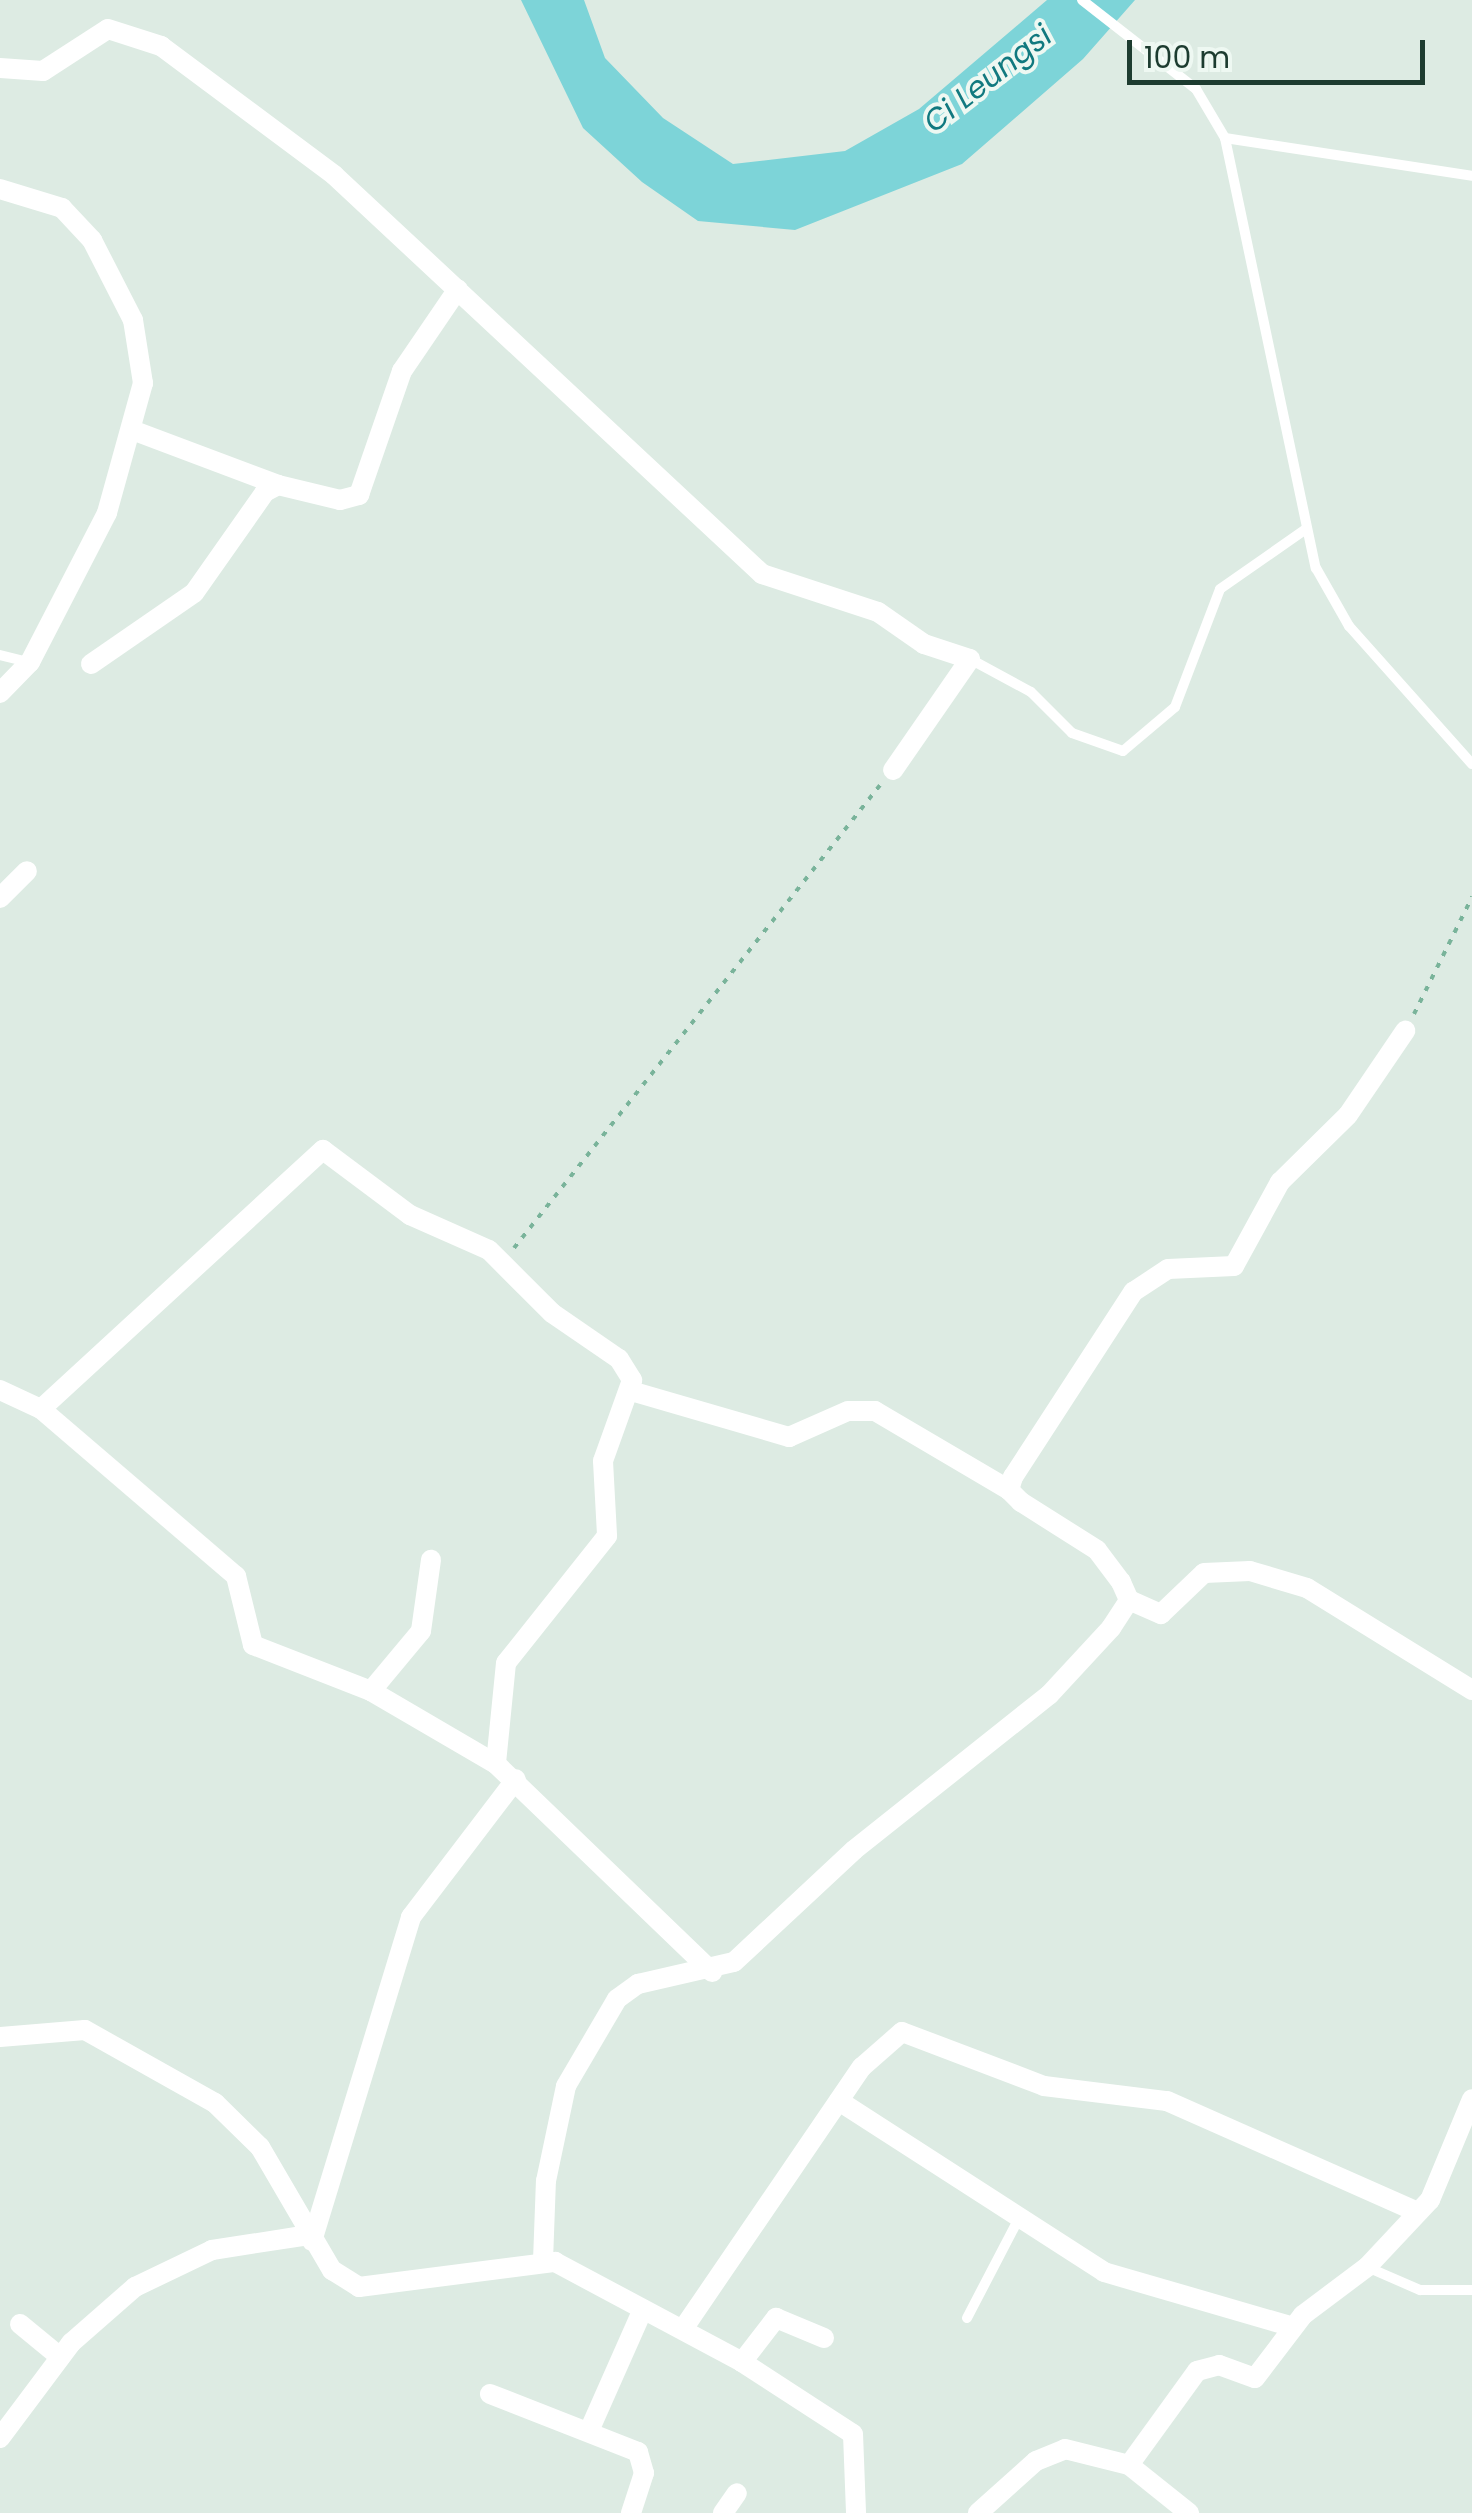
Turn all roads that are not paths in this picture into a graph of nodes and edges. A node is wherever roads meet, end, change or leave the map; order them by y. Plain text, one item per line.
1 (1082, 0) edge
2 (0, 68) edge
3 (1226, 138) junction
4 (1472, 176) edge
5 (0, 189) edge
6 (458, 289) junction
7 (132, 430) junction
8 (278, 485) junction
9 (1306, 529) junction
10 (0, 655) edge
11 (970, 659) junction
12 (30, 662) junction
13 (91, 664) dead end
14 (0, 694) edge
15 (1472, 764) edge
16 (893, 770) road end
17 (27, 871) dead end
18 (0, 898) edge
19 (1405, 1031) road end
20 (0, 1390) edge
21 (631, 1391) junction
22 (40, 1408) junction
23 (1010, 1490) junction
24 (431, 1560) dead end
25 (1130, 1600) junction
26 (1472, 1690) edge
27 (370, 1691) junction
28 (496, 1764) junction
29 (516, 1778) junction
30 (712, 1972) junction
31 (0, 2037) edge
32 (1472, 2099) edge
33 (838, 2101) junction
34 (1418, 2212) junction
35 (1017, 2222) junction
36 (310, 2238) junction
37 (544, 2261) junction
38 (1367, 2267) junction
39 (1472, 2290) edge
40 (643, 2309) junction
41 (968, 2318) dead end
42 (20, 2324) dead end
43 (1293, 2327) junction
44 (682, 2329) junction
45 (824, 2338) dead end
46 (60, 2357) junction
47 (742, 2362) junction
48 (490, 2394) dead end
49 (588, 2431) junction
50 (0, 2438) edge
51 (1129, 2465) junction
52 (737, 2493) dead end
53 (631, 2513) edge
54 (723, 2513) edge
55 (856, 2513) edge
56 (978, 2513) edge
57 (1189, 2513) edge

1 - 3 lane
2 - 6 street
3 - 4 lane
3 - 9 lane
5 - 7 street
6 - 8 street
6 - 11 street
7 - 8 street
7 - 12 street
8 - 13 street
9 - 11 lane
9 - 15 lane
10 - 12 lane
11 - 16 street
12 - 14 street
17 - 18 street
19 - 23 street
20 - 22 street
21 - 22 street
21 - 23 street
21 - 28 street
22 - 27 street
23 - 25 street
24 - 27 street
25 - 26 street
25 - 30 street
27 - 28 street
28 - 29 street
29 - 30 street
29 - 36 street
30 - 37 street
31 - 36 street
32 - 34 street
33 - 34 street
33 - 35 street
33 - 44 street
34 - 38 street
35 - 41 lane
35 - 43 street
36 - 37 street
36 - 46 street
37 - 40 street
38 - 39 lane
38 - 43 street
40 - 44 street
40 - 49 street
42 - 46 street
43 - 51 street
44 - 47 street
45 - 47 street
46 - 50 street
47 - 55 street
48 - 49 street
49 - 53 street
51 - 56 street
51 - 57 street
52 - 54 street

